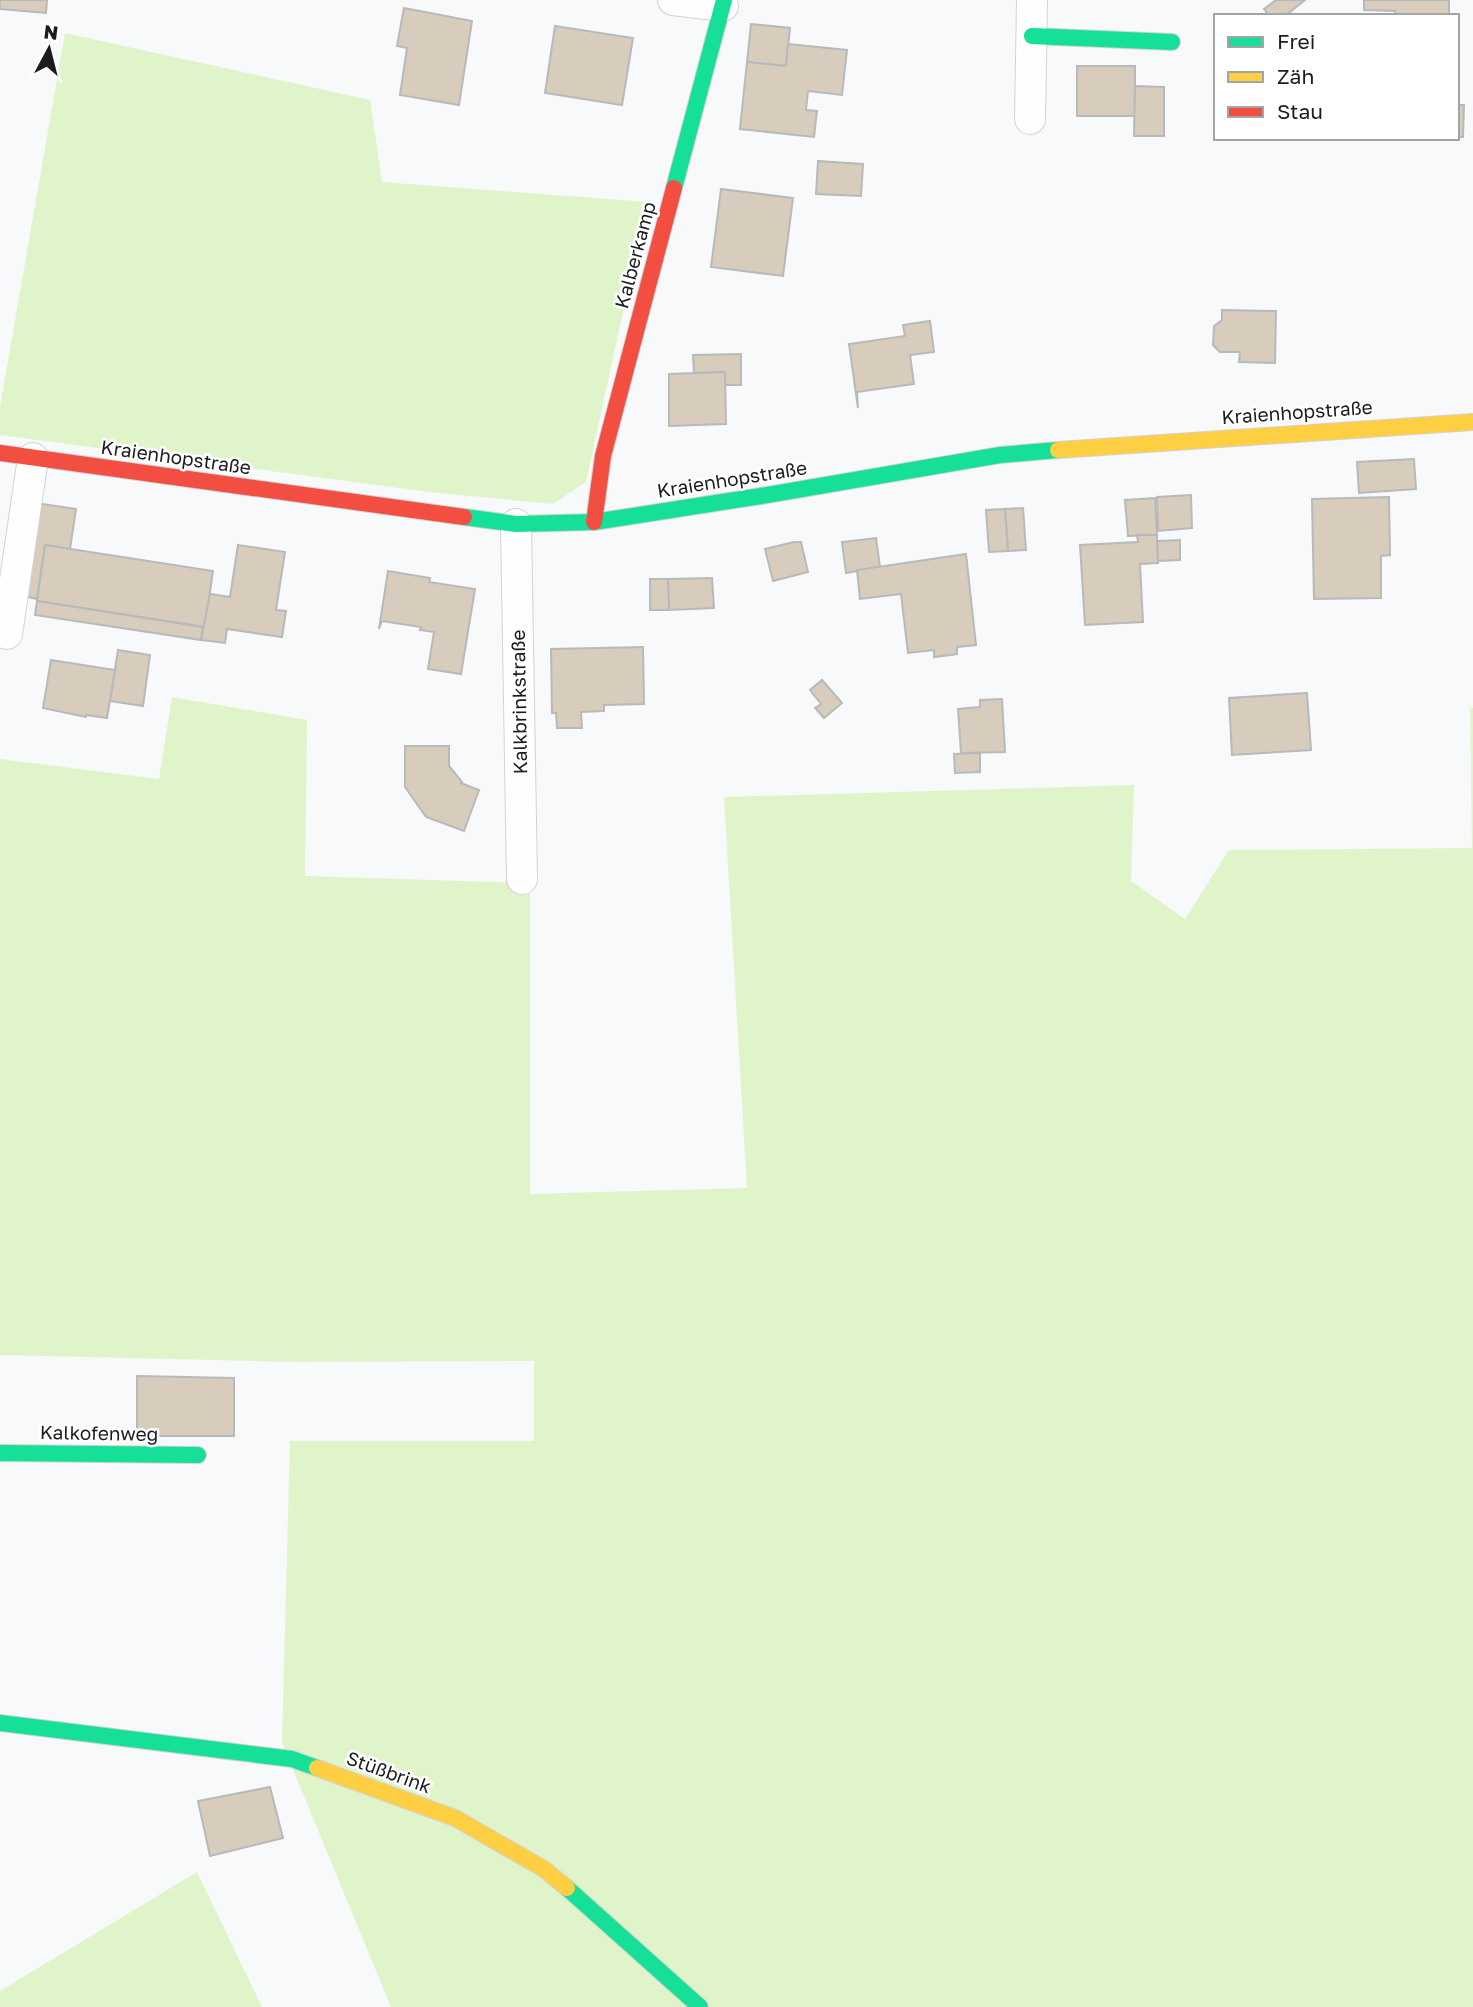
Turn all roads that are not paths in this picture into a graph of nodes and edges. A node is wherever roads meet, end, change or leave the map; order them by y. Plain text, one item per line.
1 (673, 0) edge
2 (1032, 0) edge
3 (724, 3) edge
4 (1032, 36) junction
5 (1172, 42) dead end
6 (1030, 119) dead end
7 (1473, 422) edge
8 (0, 453) edge
9 (33, 458) junction
10 (594, 522) junction
11 (516, 524) junction
12 (7, 634) dead end
13 (522, 879) dead end
14 (0, 1454) edge
15 (198, 1455) dead end
16 (0, 1723) edge
17 (700, 2007) edge

1 - 3 street
2 - 4 street
3 - 10 street, Kalberkamp
4 - 5 street
4 - 6 street
7 - 10 street, Kraienhopstraße
8 - 9 street, Kraienhopstraße
9 - 11 street, Kraienhopstraße
9 - 12 street
10 - 11 street, Kraienhopstraße
11 - 13 street, Kalkbrinkstraße
14 - 15 street, Kalkofenweg
16 - 17 street, Stüßbrink

